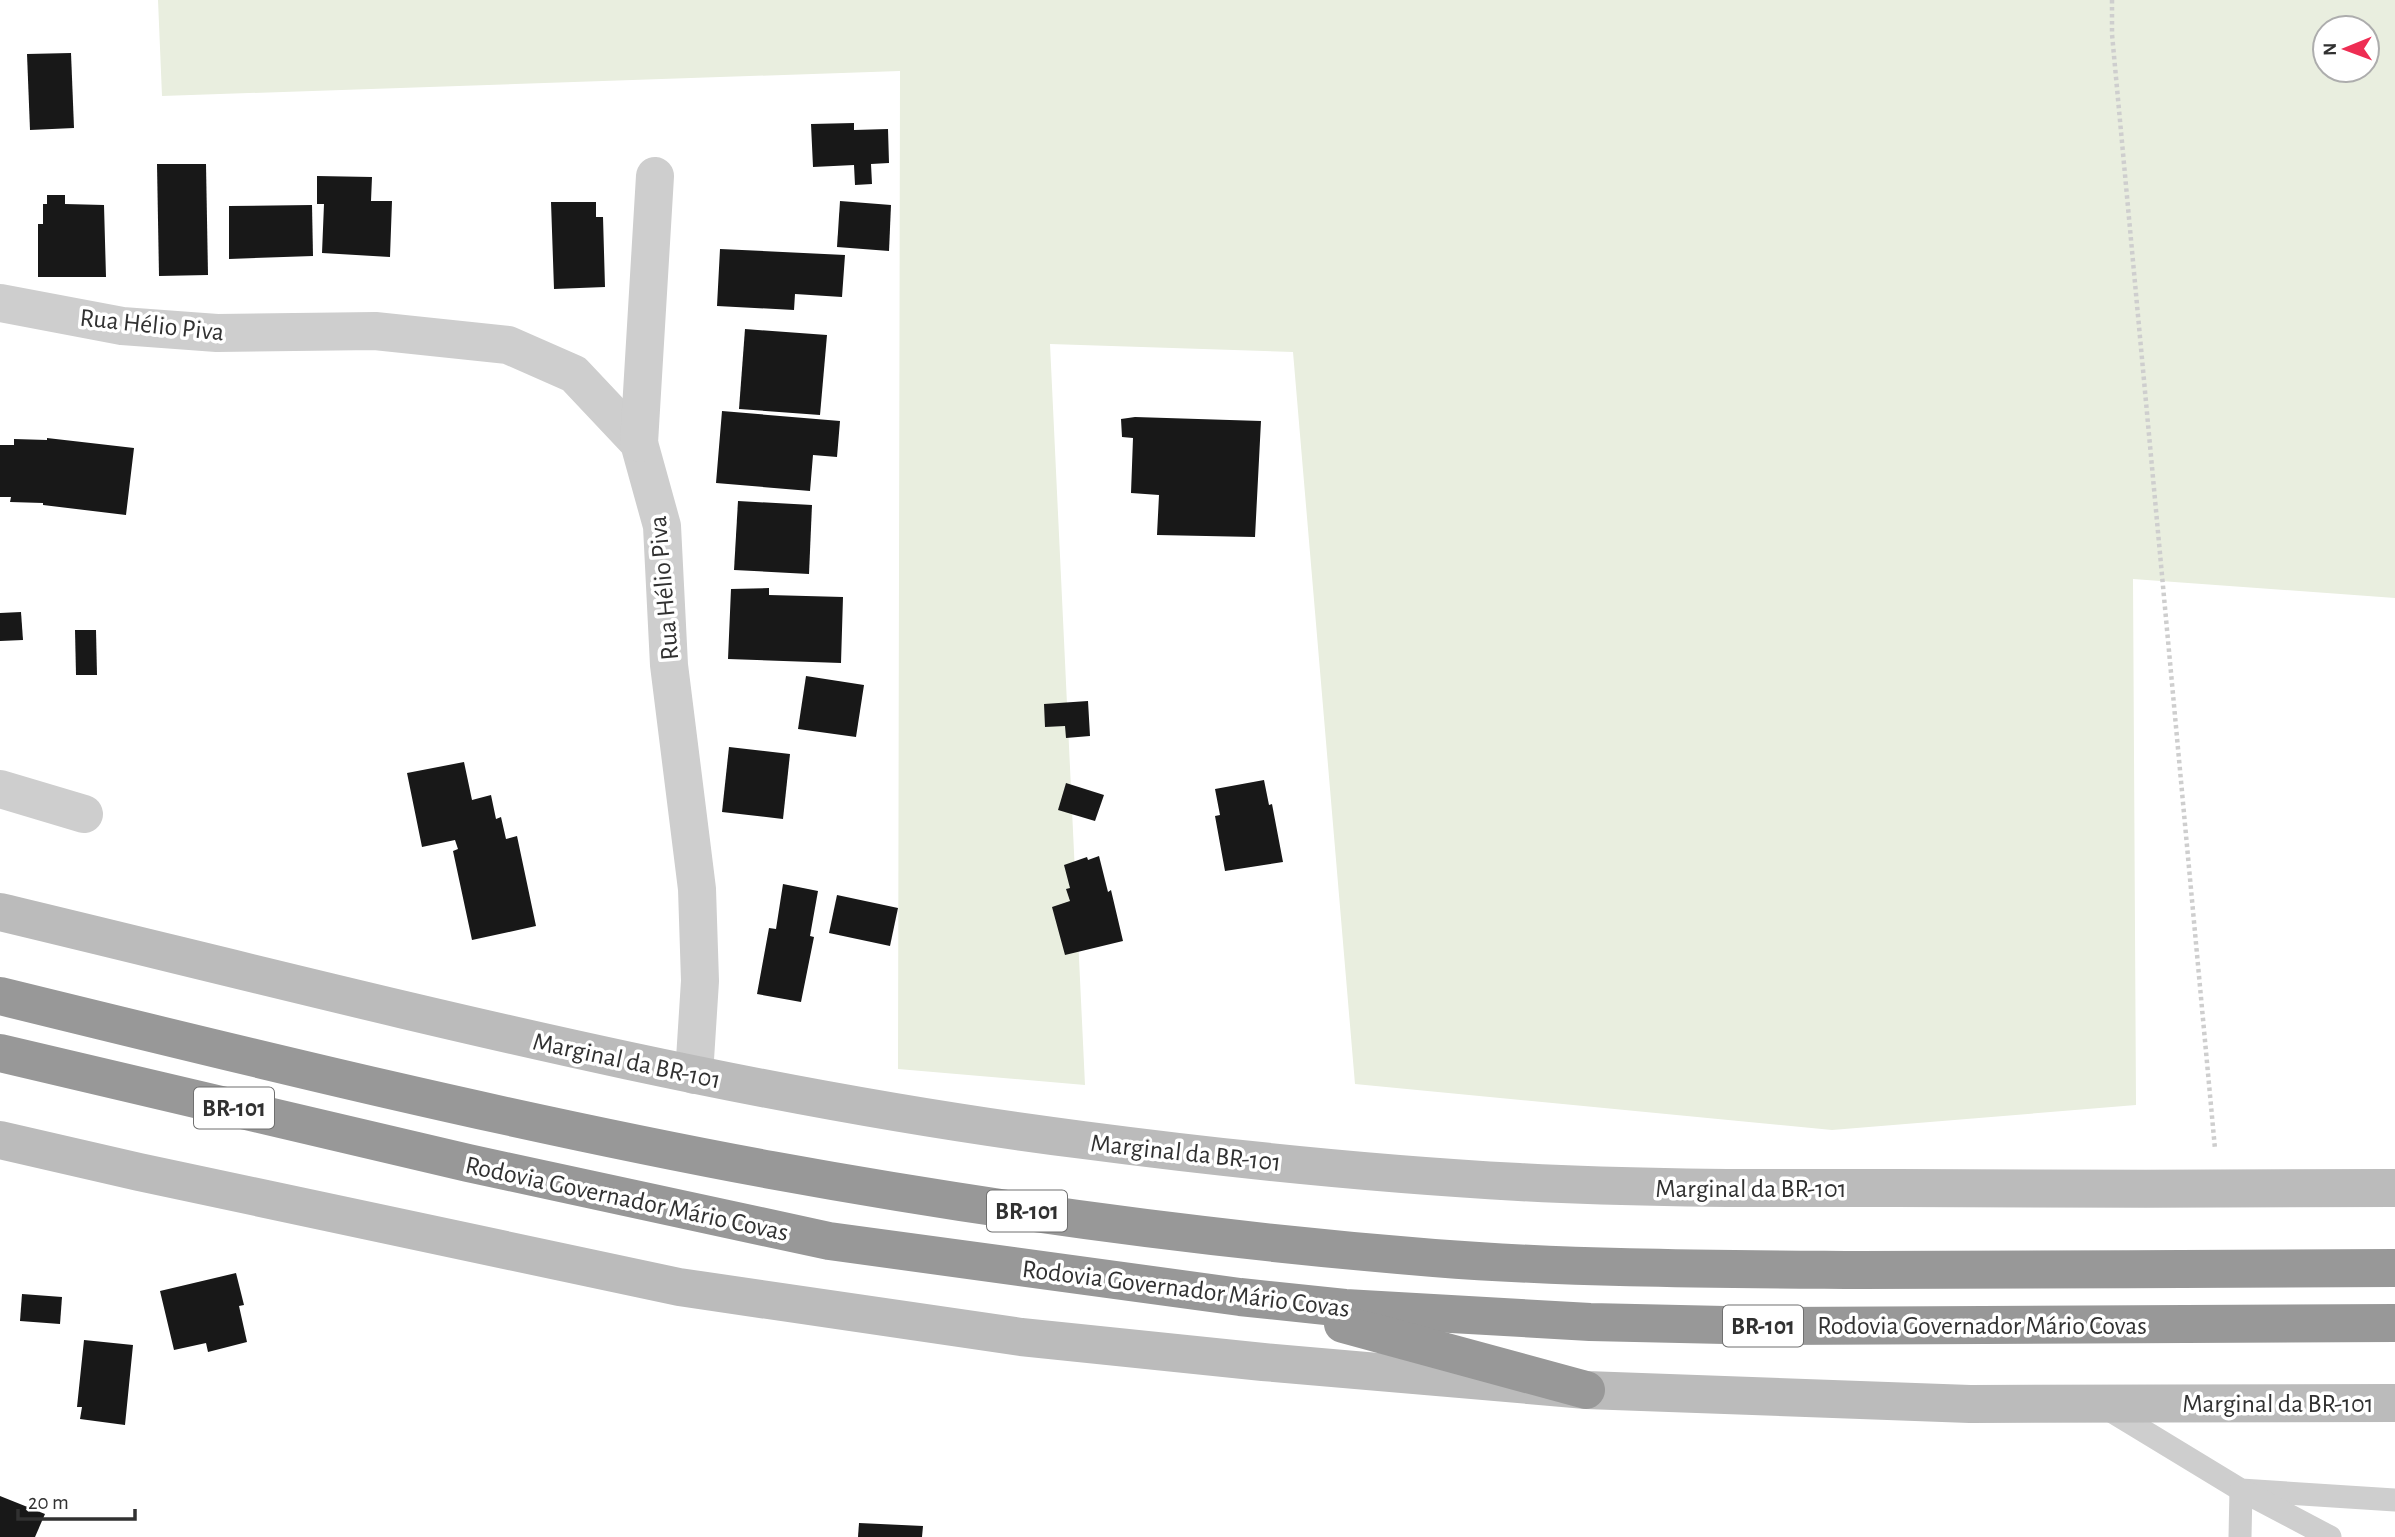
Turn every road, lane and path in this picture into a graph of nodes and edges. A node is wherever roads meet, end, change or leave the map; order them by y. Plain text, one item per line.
1 (2112, 0) edge
2 (655, 176) dead end
3 (0, 303) edge
4 (639, 443) junction
5 (0, 789) edge
6 (84, 814) dead end
7 (0, 912) edge
8 (0, 996) edge
9 (0, 1053) edge
10 (694, 1075) junction
11 (0, 1140) edge
12 (2395, 1188) edge
13 (2219, 1189) junction
14 (2395, 1268) edge
15 (1240, 1297) junction
16 (2395, 1323) edge
17 (1586, 1390) junction
18 (2098, 1403) junction
19 (2395, 1403) edge
20 (2241, 1490) junction
21 (2395, 1500) edge
22 (2240, 1537) edge
23 (2330, 1537) edge

1 - 13 path
2 - 4 street
3 - 4 street, Rua Hélio Piva
4 - 10 street, Rua Hélio Piva
5 - 6 street
7 - 10 main road, Marginal da BR-101
8 - 14 highway, Rodovia Governador Mário Covas / BR-101
9 - 15 highway, Rodovia Governador Mário Covas / BR-101
10 - 13 main road, Marginal da BR-101
11 - 17 main road, Marginal da BR-101
12 - 13 main road, Marginal da BR-101
15 - 16 highway, Rodovia Governador Mário Covas / BR-101
15 - 17 highway
17 - 18 main road, Marginal da BR-101
18 - 19 main road, Marginal da BR-101
18 - 20 lane
20 - 21 lane
20 - 22 lane
20 - 23 lane

